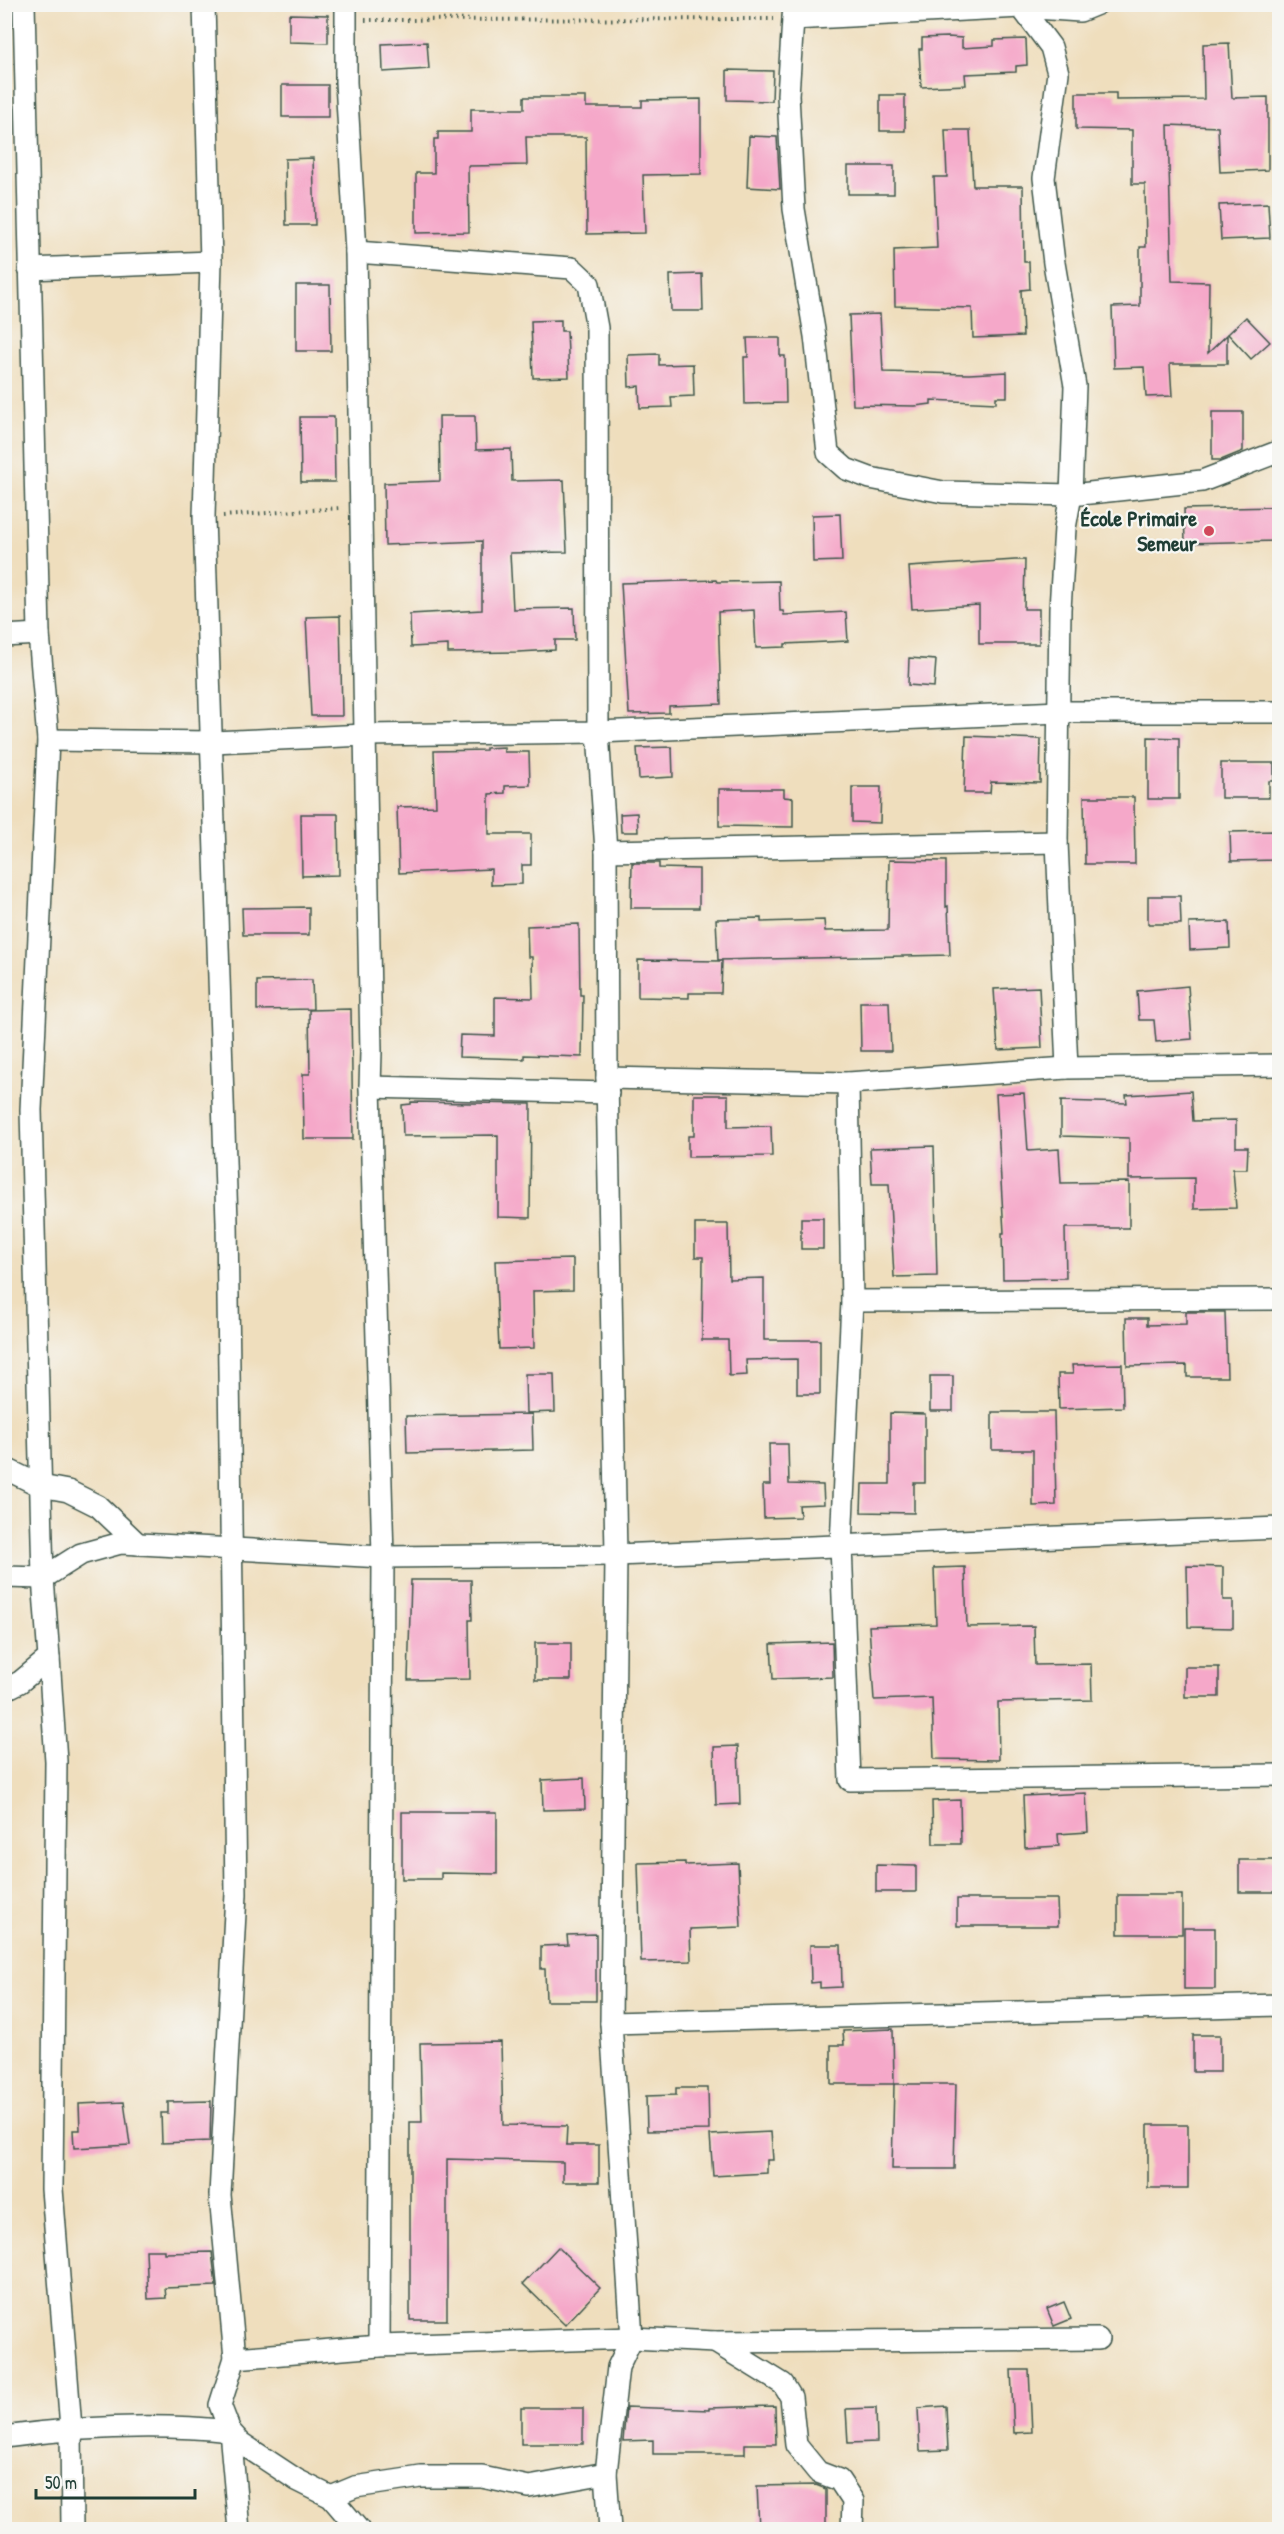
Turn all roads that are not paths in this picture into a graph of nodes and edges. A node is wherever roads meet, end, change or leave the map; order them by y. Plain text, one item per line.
1 (24, 4) edge
2 (204, 4) edge
3 (1097, 4) edge
4 (1021, 7) junction
5 (346, 12) edge
6 (794, 12) edge
7 (356, 252) junction
8 (211, 262) junction
9 (29, 269) junction
10 (1280, 451) edge
11 (1071, 495) junction
12 (39, 634) junction
13 (4, 636) edge
14 (1059, 712) junction
15 (1280, 712) edge
16 (598, 732) junction
17 (364, 735) junction
18 (48, 740) junction
19 (213, 742) junction
20 (1057, 842) junction
21 (606, 851) junction
22 (1280, 1065) edge
23 (1067, 1068) junction
24 (848, 1083) junction
25 (607, 1085) junction
26 (370, 1087) junction
27 (1280, 1299) edge
28 (852, 1301) junction
29 (4, 1468) edge
30 (41, 1486) junction
31 (1280, 1528) edge
32 (138, 1544) junction
33 (841, 1545) junction
34 (233, 1549) junction
35 (616, 1555) junction
36 (383, 1557) junction
37 (4, 1577) edge
38 (43, 1578) junction
39 (49, 1658) junction
40 (4, 1690) edge
41 (1280, 1775) edge
42 (1280, 2006) edge
43 (611, 2023) junction
44 (632, 2338) junction
45 (1098, 2339) dead end
46 (715, 2342) junction
47 (379, 2346) junction
48 (235, 2358) junction
49 (71, 2428) junction
50 (230, 2431) junction
51 (4, 2437) edge
52 (606, 2473) junction
53 (331, 2497) junction
54 (72, 2529) edge
55 (239, 2529) edge
56 (359, 2529) edge
57 (610, 2529) edge
58 (852, 2529) edge

1 - 9 street
2 - 8 street
3 - 4 street
4 - 6 street
4 - 11 street
5 - 7 street
6 - 11 street
7 - 16 street
7 - 17 street
8 - 9 street
8 - 19 street
9 - 12 street
10 - 11 street
11 - 14 street
12 - 13 street
12 - 18 street
14 - 15 street
14 - 16 street
14 - 20 street
16 - 17 street
16 - 21 street
17 - 19 street
17 - 26 street
18 - 19 street
18 - 30 street
19 - 34 street
20 - 21 street
20 - 23 street
21 - 25 street
22 - 23 street
23 - 24 street
24 - 25 street
24 - 28 street
25 - 26 street
25 - 35 street
26 - 36 street
27 - 28 street
28 - 33 street
29 - 30 street
30 - 32 street
30 - 38 street
31 - 33 street
32 - 34 street
32 - 38 street
33 - 35 street
33 - 41 street
34 - 36 street
34 - 48 street
35 - 36 street
35 - 43 street
36 - 47 street
37 - 38 street
38 - 39 street
39 - 40 street
39 - 49 street
42 - 43 street
43 - 44 street
44 - 46 street
44 - 47 street
44 - 52 street
45 - 46 street
46 - 58 street
47 - 48 street
48 - 50 street
49 - 50 street
49 - 51 street
49 - 54 street
50 - 53 street
50 - 55 street
52 - 53 street
52 - 57 street
53 - 56 street

